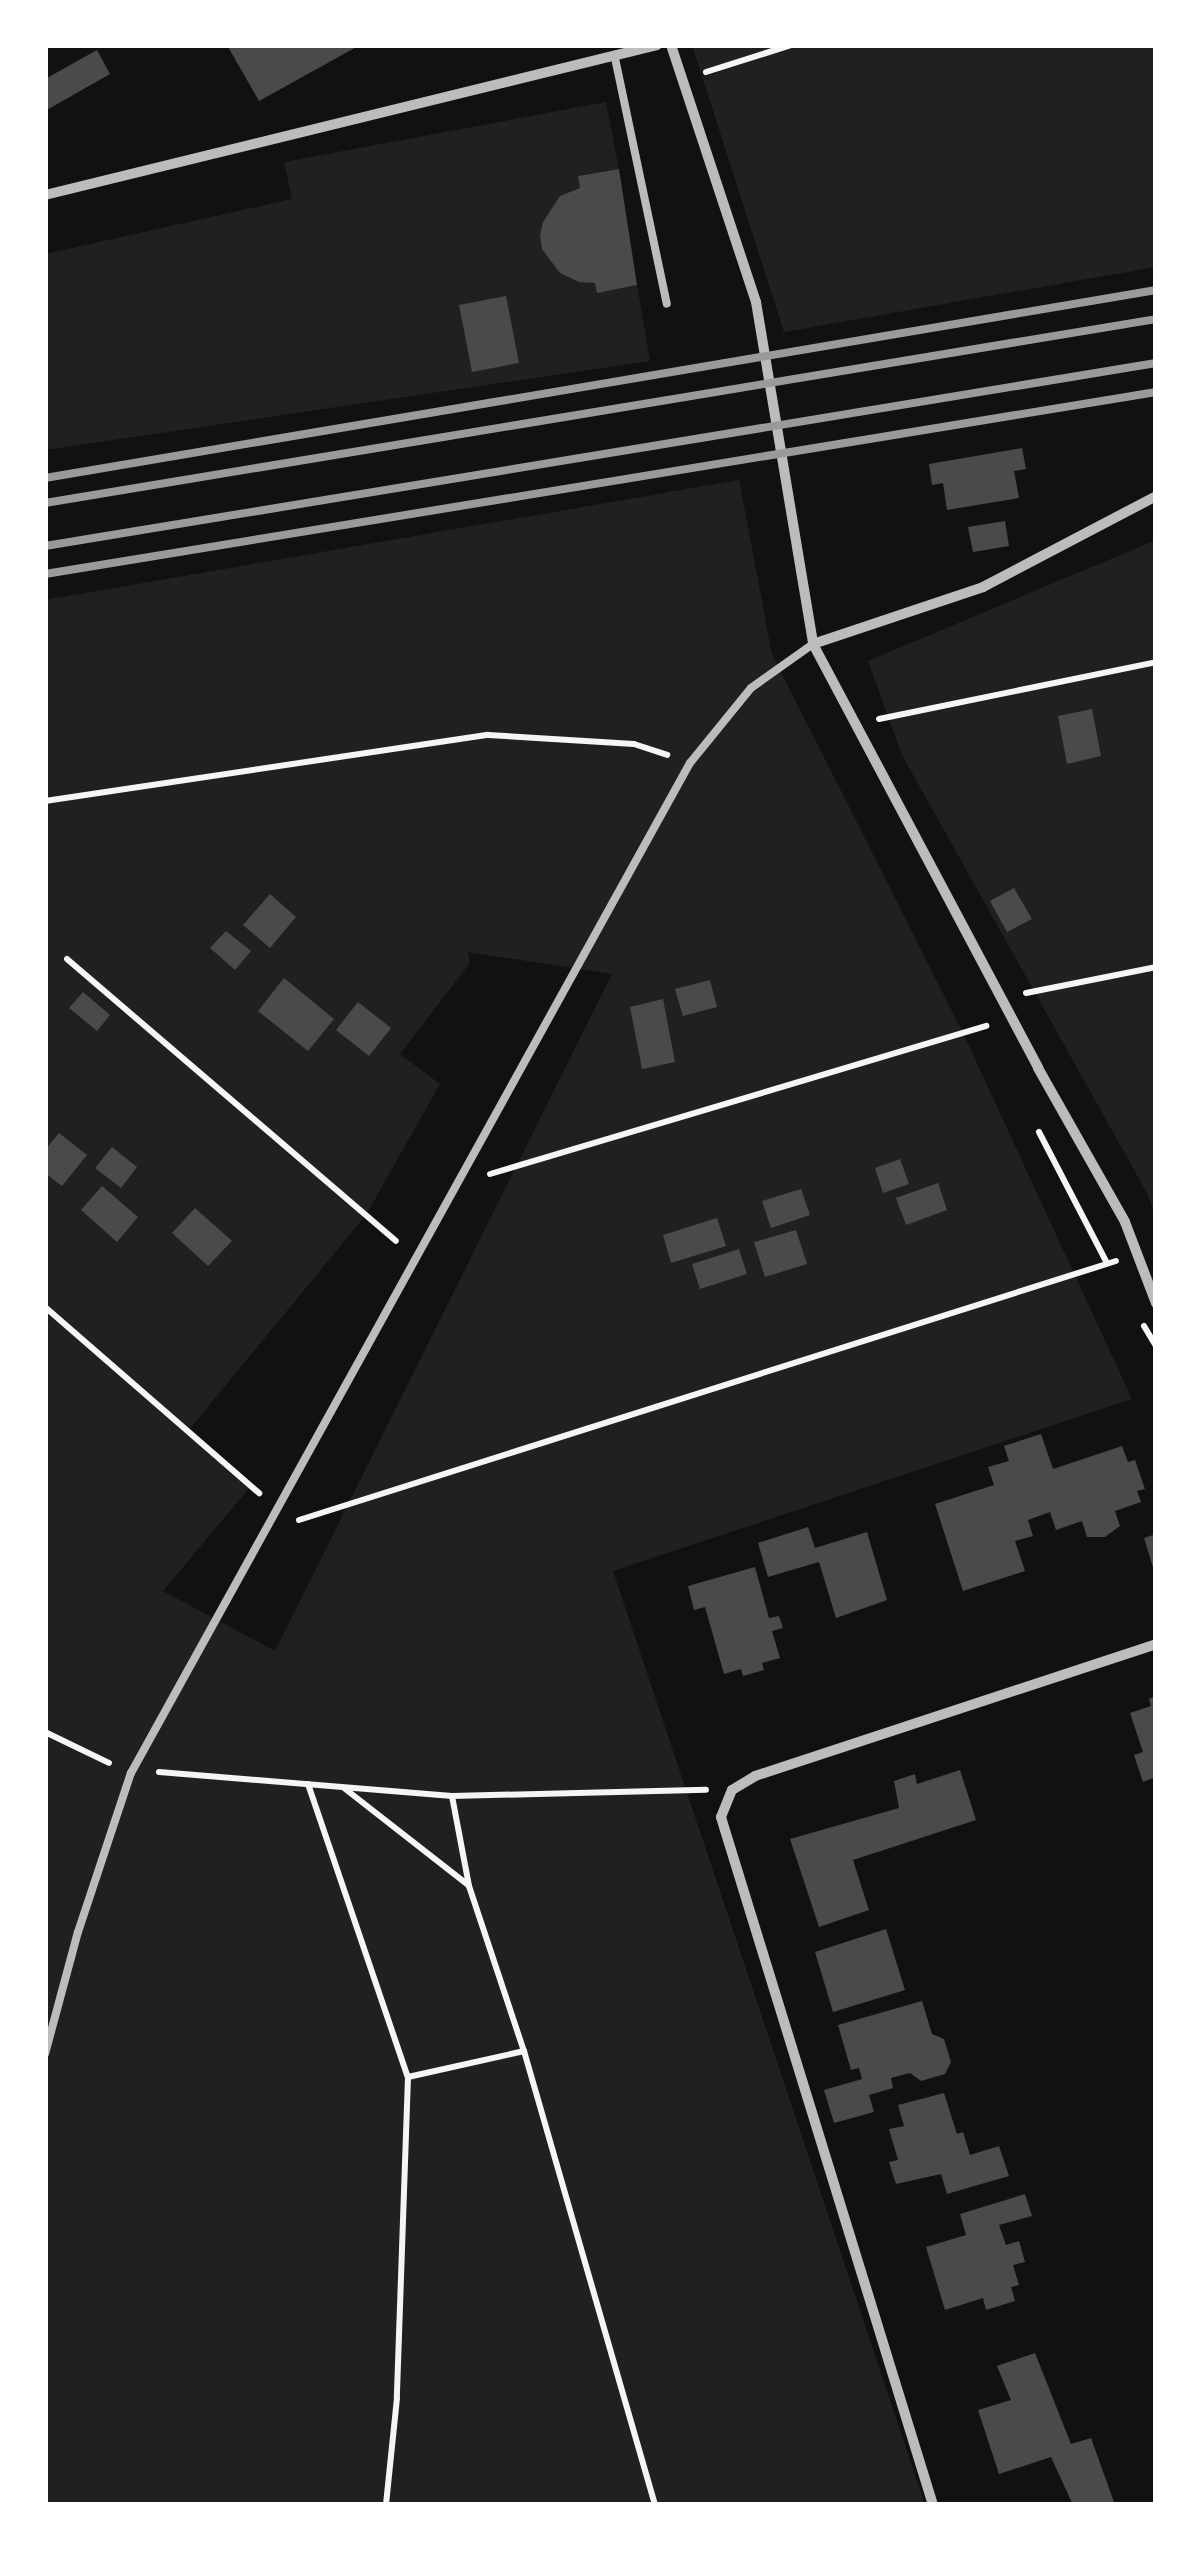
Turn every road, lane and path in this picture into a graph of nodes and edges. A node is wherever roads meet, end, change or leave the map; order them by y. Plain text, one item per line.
1 (657, 45) edge
2 (671, 45) edge
3 (790, 45) edge
4 (614, 58) junction
5 (683, 81) junction
6 (45, 195) edge
7 (667, 304) dead end
8 (1156, 496) edge
9 (813, 644) junction
10 (1156, 662) edge
11 (854, 724) junction
12 (690, 763) junction
13 (45, 801) edge
14 (67, 959) dead end
15 (1156, 966) edge
16 (1001, 999) junction
17 (1011, 1018) junction
18 (457, 1184) junction
19 (1137, 1254) junction
20 (416, 1258) junction
21 (1156, 1303) edge
22 (45, 1307) edge
23 (277, 1509) junction
24 (265, 1531) junction
25 (1156, 1644) edge
26 (45, 1732) edge
27 (131, 1773) junction
28 (308, 1784) junction
29 (343, 1788) junction
30 (732, 1790) junction
31 (452, 1796) junction
32 (469, 1886) junction
33 (524, 2051) junction
34 (45, 2054) edge
35 (408, 2077) junction
36 (386, 2505) edge
37 (655, 2505) edge
38 (933, 2505) edge

1 - 4 street
2 - 5 street
3 - 5 path
4 - 6 street
4 - 7 lane
5 - 9 street
8 - 9 street
9 - 11 street
9 - 12 lane
10 - 11 path
11 - 16 street
12 - 13 path
12 - 18 lane
14 - 20 path
15 - 16 path
16 - 17 street
17 - 18 path
17 - 19 street
18 - 20 lane
19 - 21 street
19 - 24 path
20 - 23 lane
22 - 23 path
23 - 24 lane
24 - 27 lane
25 - 30 street
26 - 27 path
27 - 28 path
27 - 34 lane
28 - 29 path
28 - 35 path
29 - 31 path
29 - 32 path
30 - 31 path
30 - 38 street
31 - 32 path
32 - 33 path
33 - 35 path
33 - 37 path
35 - 36 path

